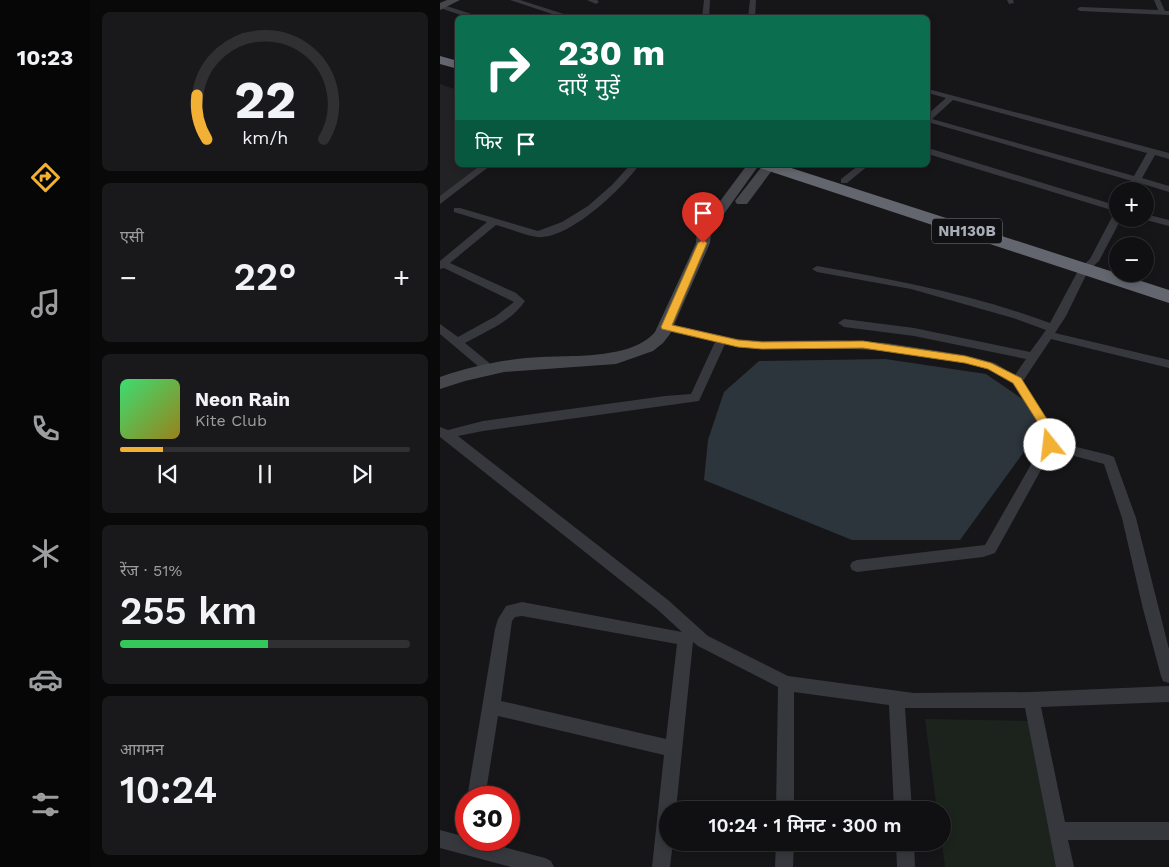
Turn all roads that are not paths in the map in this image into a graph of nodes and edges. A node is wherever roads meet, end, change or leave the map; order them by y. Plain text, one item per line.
1 (455, 0) edge
2 (513, 0) edge
3 (707, 0) edge
4 (752, 0) edge
5 (1157, 0) edge
6 (441, 7) edge
7 (1080, 9) dead end
8 (1165, 13) edge
9 (469, 15) edge
10 (563, 15) edge
11 (705, 15) edge
12 (751, 15) edge
13 (440, 52) edge
14 (455, 56) edge
15 (440, 60) edge
16 (455, 64) edge
17 (930, 91) edge
18 (952, 97) junction
19 (930, 117) edge
20 (930, 120) edge
21 (930, 152) edge
22 (1152, 152) junction
23 (1169, 156) edge
24 (484, 167) edge
25 (633, 167) edge
26 (763, 167) edge
27 (770, 167) edge
28 (801, 167) edge
29 (862, 167) edge
30 (1137, 180) junction
31 (844, 181) junction
32 (1169, 189) edge
33 (440, 201) edge
34 (1109, 206) edge
35 (457, 210) dead end
36 (1154, 220) edge
37 (494, 221) junction
38 (1169, 224) edge
39 (1111, 227) edge
40 (442, 265) edge
41 (1089, 265) junction
42 (1109, 268) edge
43 (817, 269) dead end
44 (1154, 281) edge
45 (1169, 286) edge
46 (1169, 297) edge
47 (844, 323) dead end
48 (666, 327) junction
49 (440, 328) edge
50 (1050, 331) junction
51 (721, 340) junction
52 (456, 342) junction
53 (1034, 357) junction
54 (1169, 364) edge
55 (489, 369) junction
56 (1017, 381) junction
57 (440, 383) edge
58 (444, 433) edge
59 (1050, 445) junction
60 (857, 566) dead end
61 (689, 636) junction
62 (1169, 676) edge
63 (786, 683) junction
64 (1169, 694) edge
65 (897, 700) junction
66 (1031, 700) junction
67 (492, 707) junction
68 (673, 749) junction
69 (478, 786) edge
70 (785, 801) edge
71 (903, 801) edge
72 (1058, 830) junction
73 (1169, 831) edge
74 (440, 839) edge
75 (455, 841) edge
76 (494, 851) edge
77 (785, 851) edge
78 (905, 851) edge
79 (545, 867) edge
80 (661, 867) edge
81 (784, 867) edge
82 (906, 867) edge
83 (1065, 867) edge

1 - 6 street
2 - 10 street
3 - 11 street
4 - 12 street
5 - 8 street
6 - 9 street
7 - 8 street
13 - 14 highway
15 - 16 highway
17 - 18 street
18 - 19 street
18 - 22 street
20 - 30 street
21 - 34 street
22 - 23 street
22 - 30 street
24 - 33 street
25 - 37 street
26 - 48 street
27 - 41 highway, NH130B
28 - 31 highway, NH130B
29 - 31 street
30 - 32 street
31 - 41 highway, NH130B
35 - 37 street
36 - 38 street
37 - 40 street
39 - 41 street
40 - 52 street
41 - 42 highway, NH130B
41 - 46 highway, NH130B
41 - 50 street
43 - 50 street
44 - 45 highway
47 - 53 street
48 - 51 street
48 - 55 street
49 - 52 street
50 - 53 street
50 - 54 street
51 - 56 street
51 - 58 street
52 - 55 street
53 - 56 street
55 - 57 street
56 - 59 street
58 - 61 street
59 - 60 street
59 - 62 street
61 - 63 street
61 - 67 street
61 - 68 street
63 - 65 street
63 - 70 street
64 - 66 street
65 - 66 street
65 - 71 street
66 - 72 street
67 - 68 street
67 - 69 street
68 - 80 street
72 - 73 street
72 - 83 street
74 - 75 street
76 - 79 street
77 - 81 street
78 - 82 street

